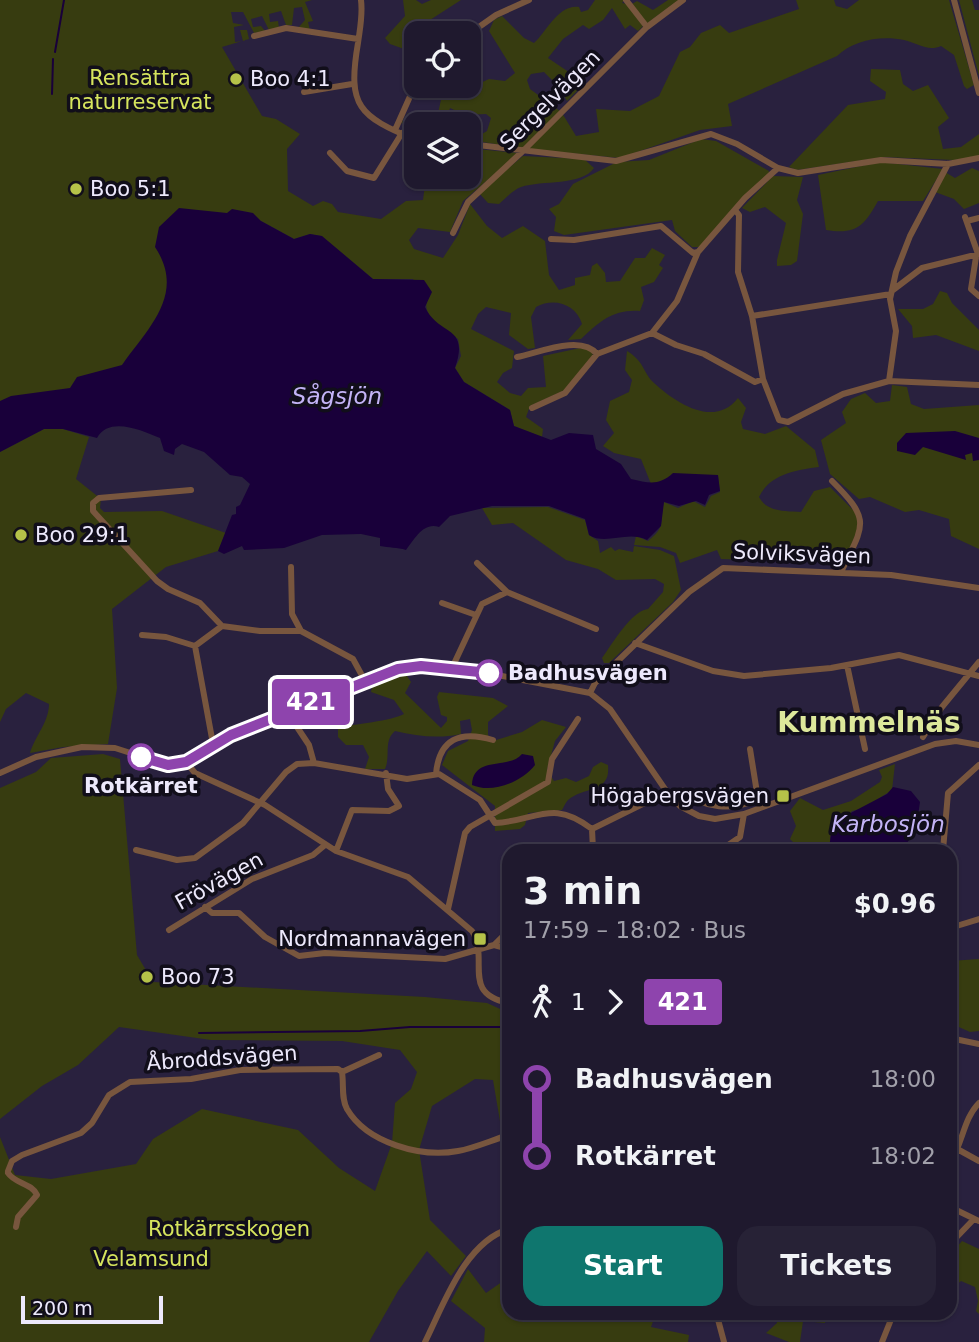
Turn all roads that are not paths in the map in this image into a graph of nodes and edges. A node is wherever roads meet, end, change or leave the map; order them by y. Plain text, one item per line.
1 (361, 0) edge
2 (529, 0) edge
3 (626, 0) edge
4 (683, 0) edge
5 (954, 0) edge
6 (481, 26) edge
7 (647, 27) junction
8 (254, 36) dead end
9 (358, 39) junction
10 (352, 84) junction
11 (304, 92) dead end
12 (979, 93) edge
13 (410, 98) edge
14 (398, 131) junction
15 (404, 134) edge
16 (481, 146) edge
17 (523, 151) junction
18 (330, 153) dead end
19 (979, 158) edge
20 (948, 164) junction
21 (778, 168) junction
22 (735, 210) junction
23 (979, 218) edge
24 (453, 233) dead end
25 (551, 239) dead end
26 (698, 252) junction
27 (978, 255) edge
28 (891, 292) junction
29 (979, 296) edge
30 (752, 316) junction
31 (652, 333) junction
32 (597, 354) junction
33 (517, 357) dead end
34 (763, 379) junction
35 (889, 381) junction
36 (979, 385) edge
37 (532, 408) dead end
38 (832, 481) dead end
39 (191, 490) dead end
40 (477, 563) dead end
41 (291, 567) dead end
42 (841, 572) junction
43 (979, 587) edge
44 (507, 592) junction
45 (442, 603) dead end
46 (476, 615) junction
47 (222, 626) junction
48 (596, 629) dead end
49 (301, 631) junction
50 (142, 635) dead end
51 (635, 643) junction
52 (195, 646) junction
53 (979, 662) edge
54 (847, 665) junction
55 (452, 668) junction
56 (975, 675) edge
57 (365, 681) junction
58 (590, 694) junction
59 (287, 712) junction
60 (578, 719) dead end
61 (923, 737) dead end
62 (493, 740) dead end
63 (214, 744) junction
64 (979, 745) edge
65 (750, 749) dead end
66 (865, 749) dead end
67 (186, 762) junction
68 (314, 763) junction
69 (979, 765) edge
70 (0, 773) edge
71 (386, 774) junction
72 (436, 774) junction
73 (683, 791) dead end
74 (667, 792) junction
75 (758, 799) junction
76 (261, 803) junction
77 (759, 808) junction
78 (744, 814) junction
79 (489, 815) junction
80 (592, 829) junction
81 (593, 844) edge
82 (730, 844) edge
83 (944, 844) edge
84 (325, 845) junction
85 (136, 850) dead end
86 (335, 851) junction
87 (205, 907) junction
88 (448, 909) junction
89 (979, 919) edge
90 (957, 926) edge
91 (169, 930) dead end
92 (502, 937) edge
93 (494, 945) junction
94 (502, 947) edge
95 (478, 948) junction
96 (502, 1001) edge
97 (957, 1039) edge
98 (979, 1044) edge
99 (379, 1055) dead end
100 (342, 1072) junction
101 (979, 1103) edge
102 (502, 1137) edge
103 (959, 1150) junction
104 (957, 1153) edge
105 (979, 1161) edge
106 (957, 1210) edge
107 (977, 1220) edge
108 (16, 1227) dead end
109 (502, 1231) edge
110 (957, 1238) edge
111 (718, 1320) edge
112 (891, 1320) edge
113 (425, 1342) edge
114 (724, 1342) edge
115 (882, 1342) edge

1 - 9 street
2 - 6 street
3 - 7 street
4 - 7 street, Sergelvägen
5 - 12 street
7 - 17 street, Sergelvägen
8 - 9 street
9 - 10 street
10 - 11 street
10 - 14 street
13 - 14 street
14 - 15 street
14 - 18 street
16 - 17 street
17 - 21 street
17 - 24 street, Sergelvägen
19 - 20 street
20 - 21 street
20 - 28 street
21 - 22 street
22 - 26 street
22 - 30 street
23 - 27 street
25 - 26 street
26 - 31 street
27 - 28 street
27 - 29 street
28 - 30 street
28 - 35 street
30 - 34 street
31 - 32 street
31 - 34 street
32 - 33 street
32 - 37 street
34 - 35 street
35 - 36 street
38 - 42 street
39 - 47 street
40 - 44 street
41 - 49 street
42 - 43 street, Solviksvägen
42 - 51 street, Solviksvägen
44 - 46 street
44 - 48 street
45 - 46 street
46 - 55 street
47 - 49 street
47 - 52 street
49 - 57 street
50 - 52 street
51 - 54 street
51 - 58 street, Solviksvägen
52 - 63 street
53 - 56 street
54 - 56 street
54 - 66 street
55 - 57 street
55 - 58 street
56 - 61 street
57 - 59 street
58 - 74 street
59 - 63 street
59 - 68 street
60 - 79 street
62 - 72 street
63 - 67 street
64 - 77 street
65 - 75 street
67 - 70 street
67 - 76 street
68 - 71 street
68 - 76 street
69 - 83 street
71 - 72 street
71 - 86 street
72 - 79 street
73 - 75 street
74 - 78 street
74 - 80 street
75 - 77 street
76 - 84 street
76 - 85 street
77 - 78 street
78 - 82 street
79 - 80 street
79 - 88 street
80 - 81 street
84 - 86 street
84 - 87 street, Frövägen
86 - 88 street
87 - 91 street, Frövägen
87 - 95 street
88 - 95 street
89 - 90 street
92 - 93 street
93 - 94 street
93 - 95 street
95 - 96 street
97 - 98 street
99 - 100 street
100 - 102 street
100 - 108 street, Åbroddsvägen
101 - 103 street
103 - 104 street
103 - 105 street
106 - 107 street
107 - 110 street
109 - 113 street
111 - 114 street
112 - 115 street

